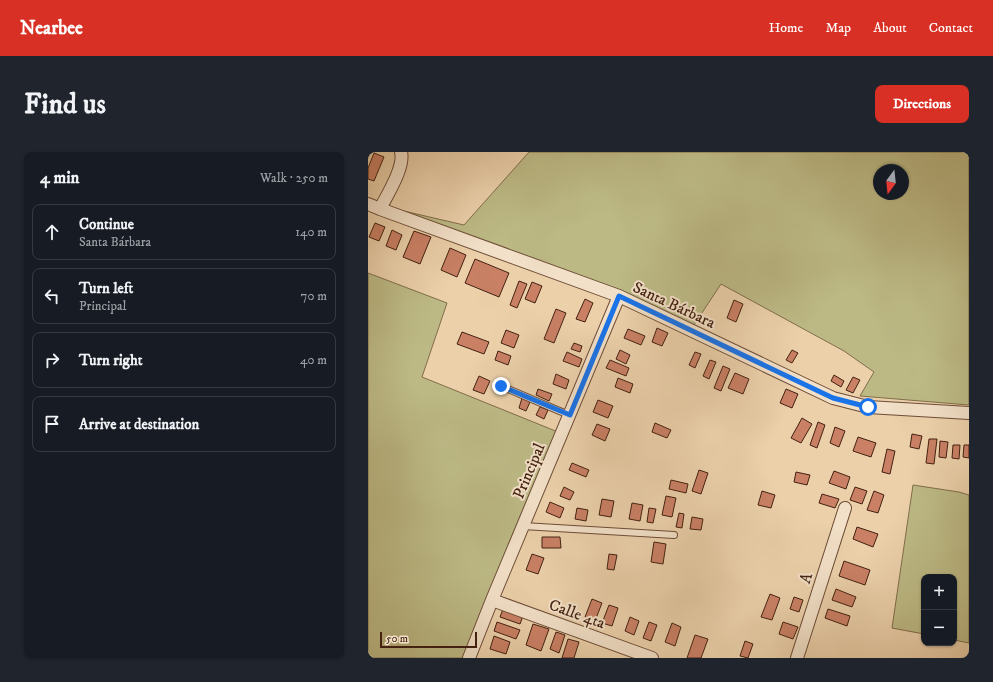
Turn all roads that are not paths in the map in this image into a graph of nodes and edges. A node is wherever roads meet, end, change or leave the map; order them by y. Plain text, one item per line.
1 (401, 152) edge
2 (368, 204) edge
3 (380, 209) junction
4 (619, 296) junction
5 (501, 386) dead end
6 (969, 413) edge
7 (570, 415) junction
8 (845, 508) dead end
9 (523, 526) junction
10 (674, 535) dead end
11 (492, 600) junction
12 (469, 658) edge
13 (652, 658) edge
14 (797, 658) edge

1 - 3 street
2 - 3 street, Santa Bárbara
3 - 4 street, Santa Bárbara
4 - 6 street, Santa Bárbara
4 - 7 street, Principal
5 - 7 lane
7 - 9 street, Principal
8 - 14 street, A
9 - 10 lane
9 - 11 street, Principal
11 - 12 street, Principal
11 - 13 street, Calle 4ta

